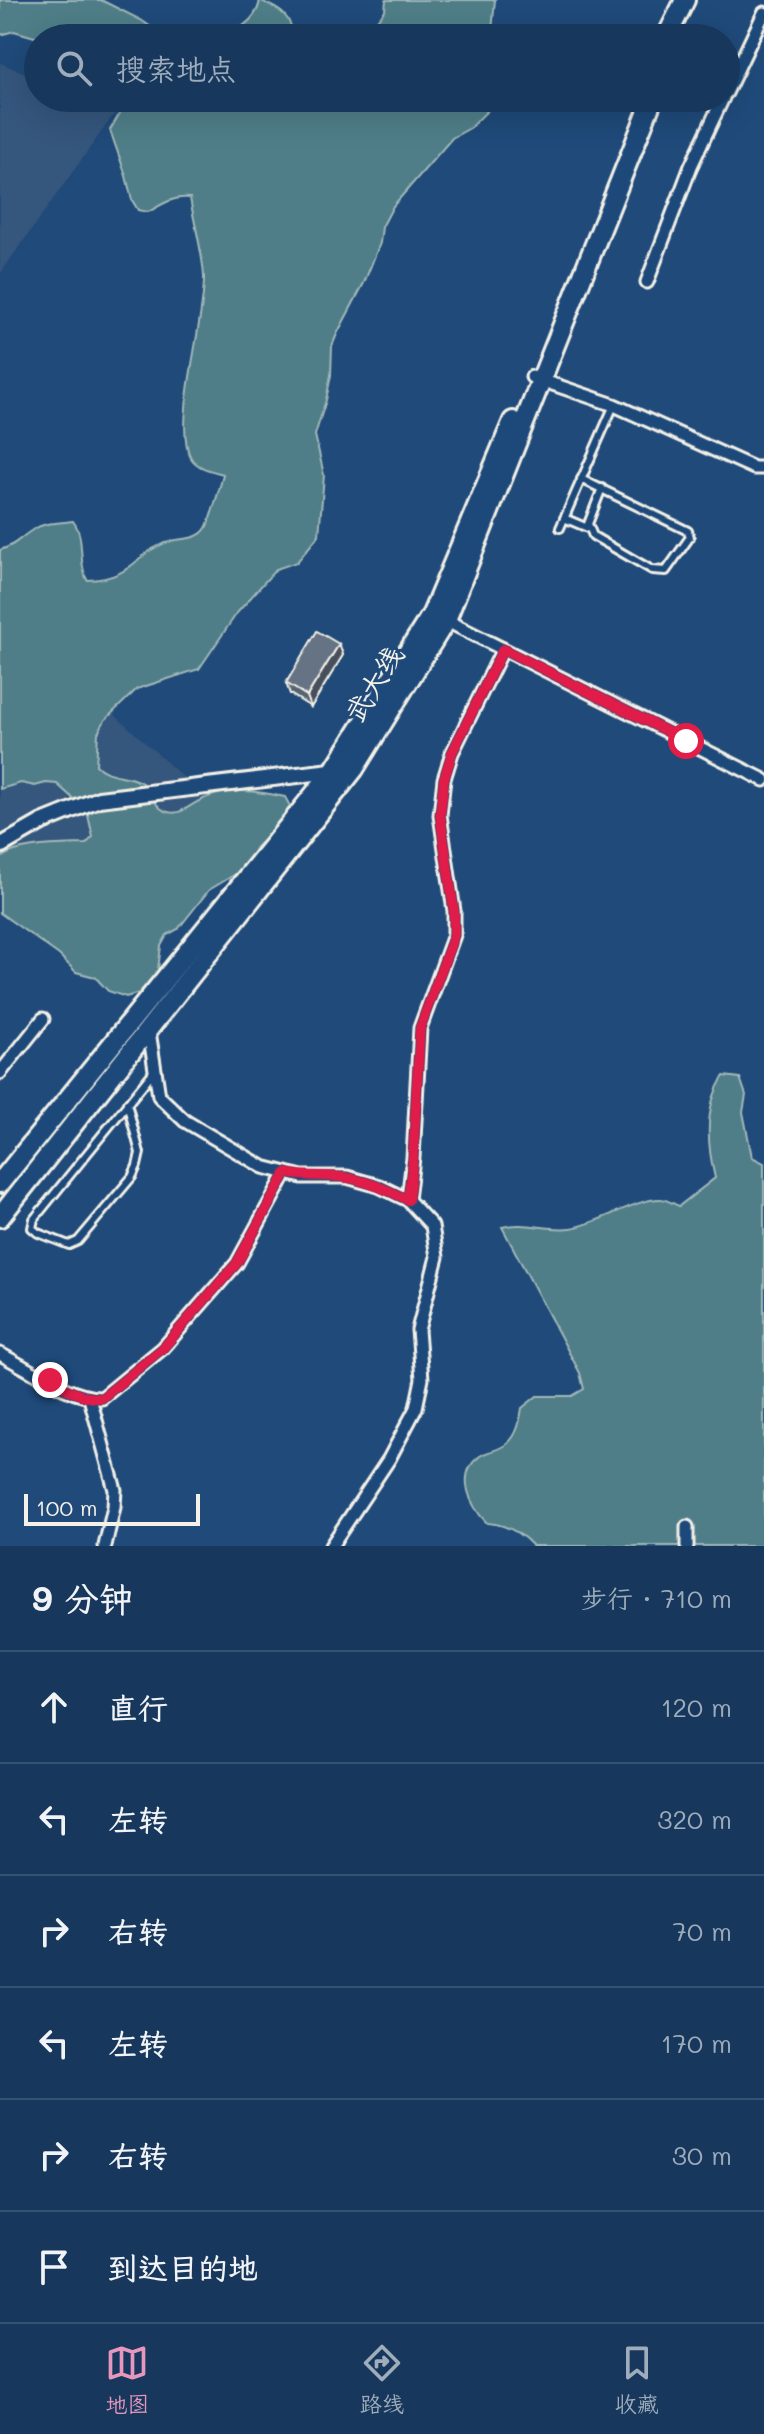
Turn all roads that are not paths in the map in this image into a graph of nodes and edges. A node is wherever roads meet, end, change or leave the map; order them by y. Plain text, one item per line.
1 (685, 0) edge
2 (698, 0) edge
3 (764, 13) edge
4 (673, 24) edge
5 (686, 24) edge
6 (740, 63) edge
7 (635, 112) edge
8 (647, 112) edge
9 (717, 112) edge
10 (647, 282) dead end
11 (537, 378) junction
12 (614, 405) junction
13 (764, 468) edge
14 (581, 479) junction
15 (602, 488) junction
16 (564, 518) junction
17 (560, 528) dead end
18 (590, 529) junction
19 (439, 617) junction
20 (503, 649) junction
21 (354, 769) junction
22 (334, 770) junction
23 (764, 780) edge
24 (0, 846) edge
25 (43, 1019) dead end
26 (149, 1031) junction
27 (154, 1071) junction
28 (0, 1073) edge
29 (127, 1103) junction
30 (286, 1173) junction
31 (0, 1183) edge
32 (408, 1200) junction
33 (0, 1216) edge
34 (0, 1354) edge
35 (90, 1398) junction
36 (687, 1527) dead end
37 (105, 1546) edge
38 (331, 1546) edge
39 (687, 1546) edge

1 - 4 highway
2 - 5 highway
3 - 6 street
7 - 11 highway, 武大线
8 - 11 highway, 武大线
9 - 10 street
11 - 12 street
11 - 19 highway, 武大线
12 - 13 street
12 - 14 lane
14 - 15 lane
14 - 16 lane
15 - 18 lane
15 - 18 lane
16 - 17 lane
16 - 18 lane
19 - 20 street
19 - 21 highway, 武大线
19 - 22 highway, 武大线
20 - 23 street
20 - 32 street
21 - 22 street
21 - 26 highway, 武大线
22 - 24 street
22 - 31 highway, 武大线
25 - 28 street
26 - 27 street
26 - 33 highway, 武大线
27 - 29 lane
27 - 30 street
29 - 29 lane
30 - 32 street
30 - 35 street
32 - 38 street
34 - 35 street
35 - 37 street
36 - 39 street

